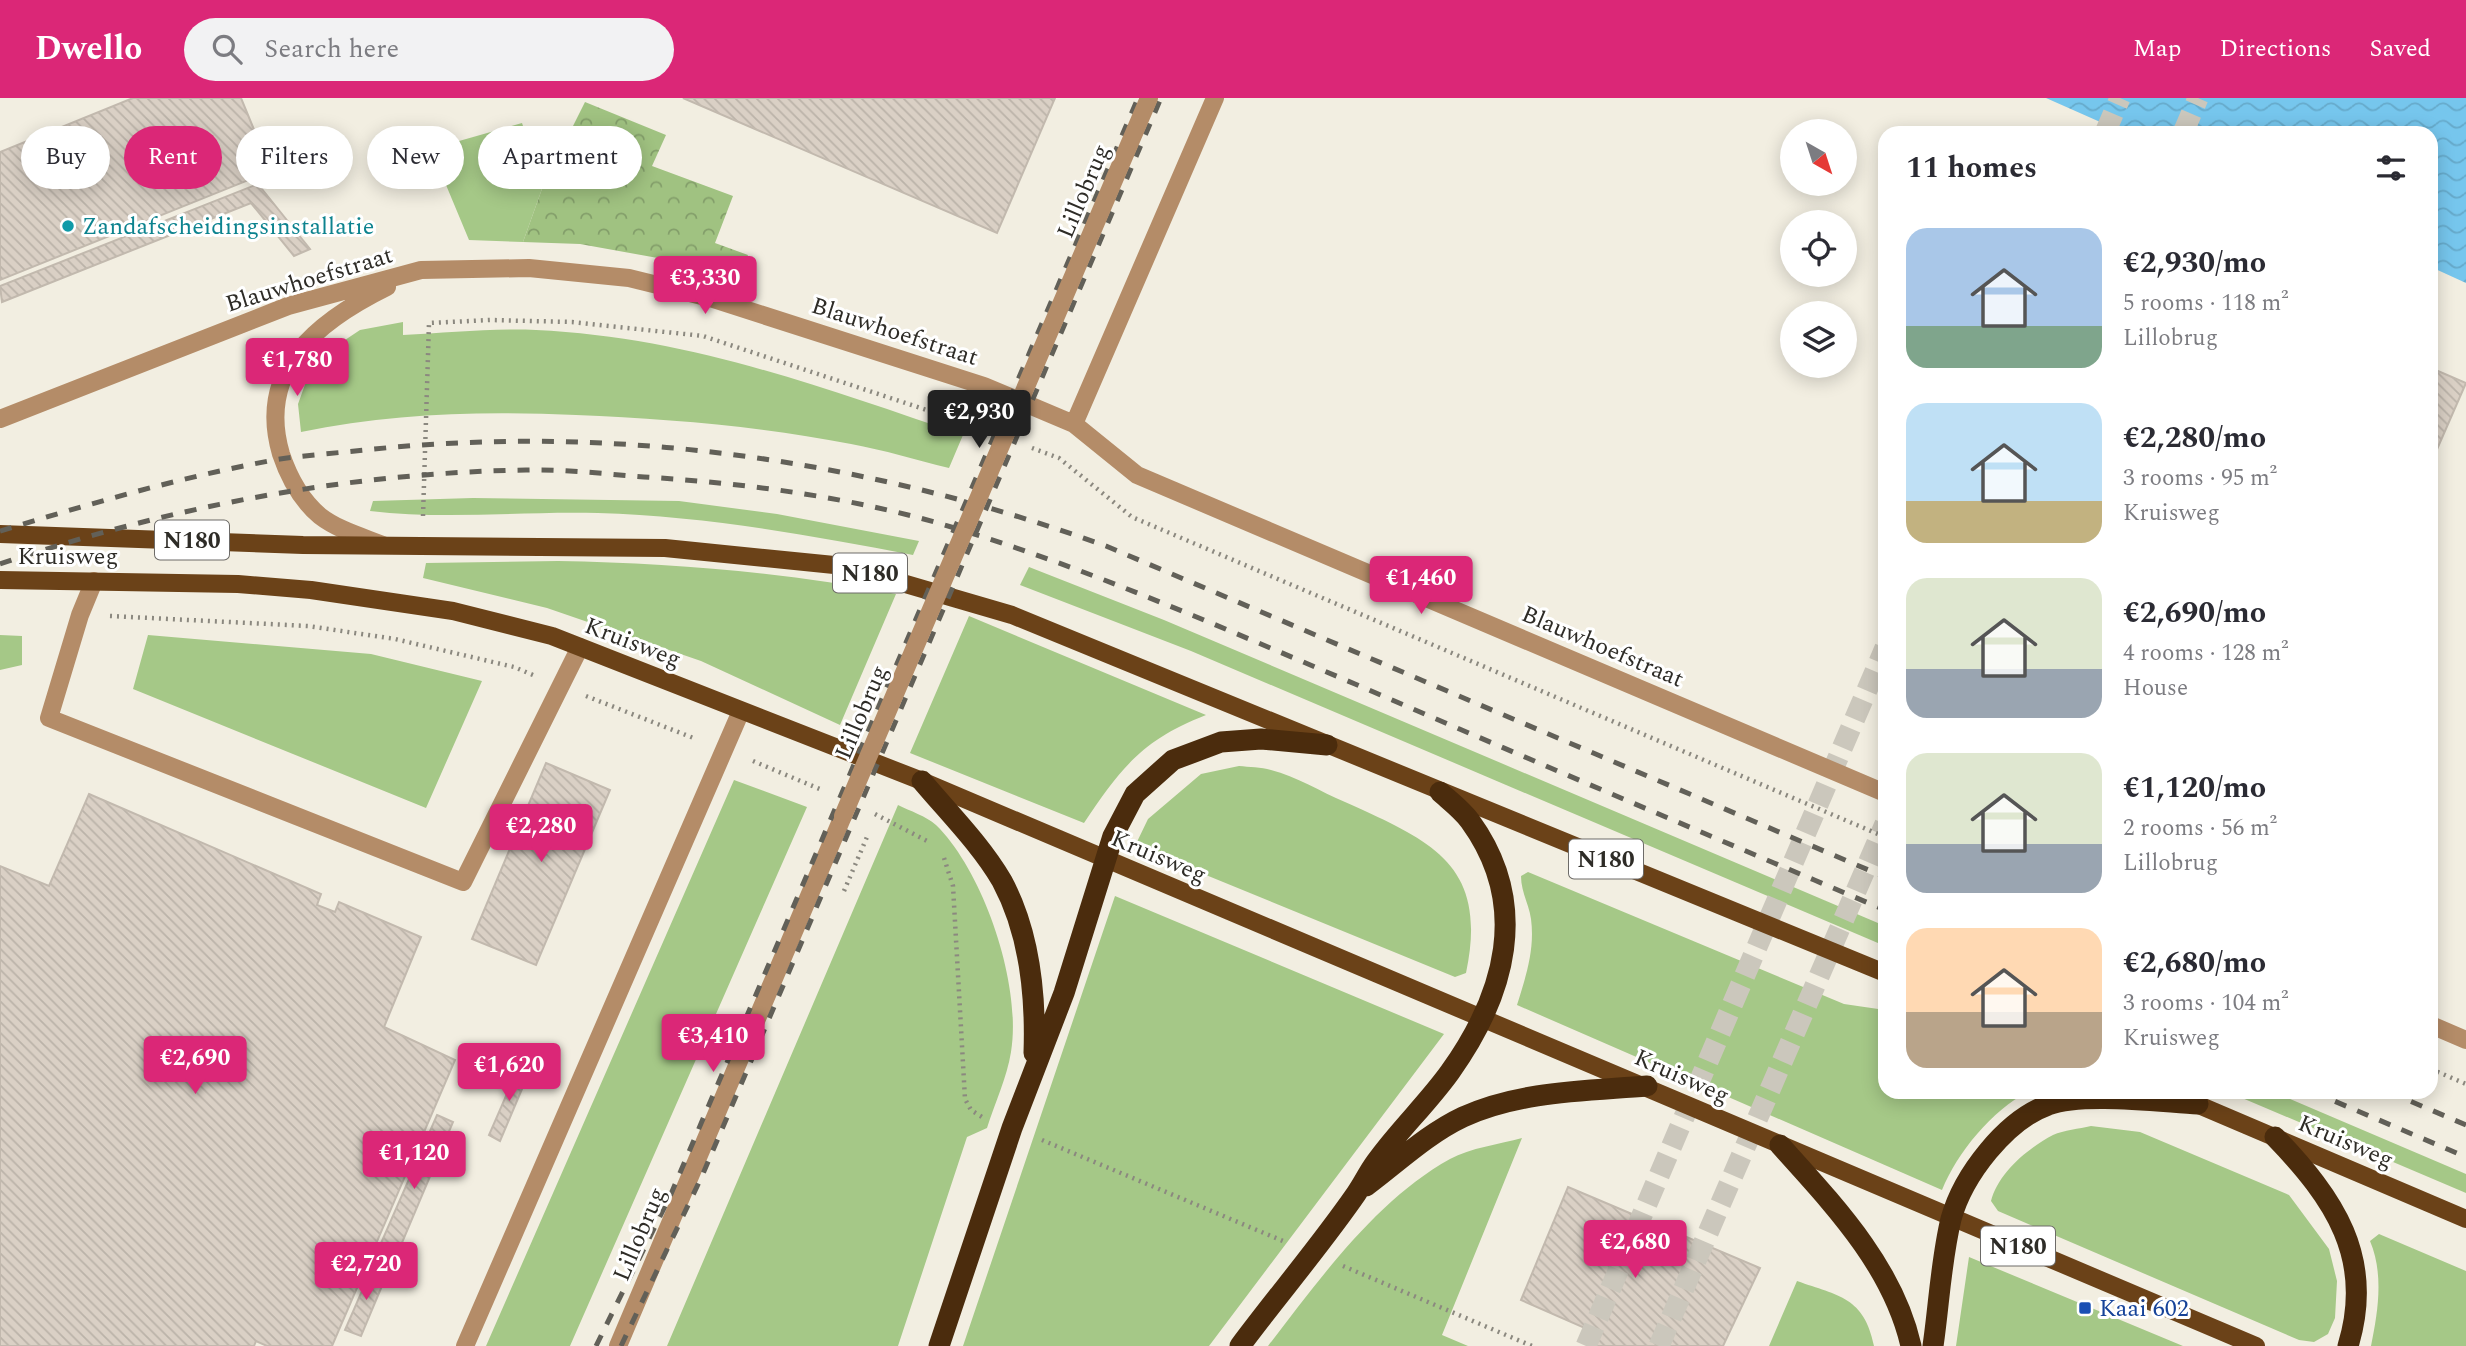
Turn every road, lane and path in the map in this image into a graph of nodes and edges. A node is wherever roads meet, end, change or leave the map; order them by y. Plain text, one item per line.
1 (1149, 98) edge
2 (1215, 98) edge
3 (421, 270) junction
4 (0, 419) edge
5 (1074, 424) junction
6 (982, 428) dead end
7 (1020, 443) dead end
8 (0, 534) edge
9 (383, 545) junction
10 (419, 546) junction
11 (0, 580) edge
12 (94, 581) junction
13 (407, 603) junction
14 (80, 615) junction
15 (395, 639) junction
16 (580, 647) junction
17 (560, 686) junction
18 (741, 711) junction
19 (1327, 745) junction
20 (725, 750) junction
21 (922, 781) junction
22 (1878, 790) edge
23 (826, 792) dead end
24 (1440, 792) junction
25 (862, 808) dead end
26 (1878, 834) edge
27 (934, 845) dead end
28 (939, 852) dead end
29 (1106, 861) junction
30 (1878, 970) edge
31 (1481, 1018) junction
32 (2438, 1028) edge
33 (2466, 1040) edge
34 (1033, 1069) junction
35 (2438, 1072) edge
36 (2466, 1084) edge
37 (1647, 1086) junction
38 (2185, 1099) edge
39 (2197, 1104) junction
40 (1012, 1128) junction
41 (2275, 1138) junction
42 (1780, 1145) junction
43 (1356, 1194) junction
44 (1952, 1218) junction
45 (2466, 1219) edge
46 (1311, 1253) junction
47 (465, 1346) edge
48 (618, 1346) edge
49 (939, 1346) edge
50 (1240, 1346) edge
51 (1532, 1346) edge
52 (1911, 1346) edge
53 (1933, 1346) edge
54 (2256, 1346) edge
55 (2348, 1346) edge

1 - 48 street, Lillobrug, bridge
2 - 5 street
3 - 4 street, Blauwhoefstraat
3 - 5 street, Blauwhoefstraat
3 - 9 street
5 - 22 street, Blauwhoefstraat
6 - 10 path
7 - 26 path
8 - 9 main road, Kruisweg / N180
9 - 10 main road, Kruisweg / N180
10 - 19 main road, Kruisweg / N180
11 - 12 main road, Kruisweg / N180
12 - 13 main road, Kruisweg / N180
12 - 14 street
13 - 15 path
13 - 16 main road, Kruisweg / N180
14 - 15 path
14 - 17 street
15 - 17 path
16 - 17 street
16 - 18 main road, Kruisweg / N180
17 - 20 path
18 - 20 street
18 - 21 main road, Kruisweg / N180
19 - 24 main road, Kruisweg / N180
19 - 29 highway
20 - 23 path
20 - 47 street
21 - 29 main road, Kruisweg / N180
21 - 34 highway
24 - 30 main road, Kruisweg / N180
24 - 31 highway
25 - 27 path
28 - 40 path
29 - 31 main road, Kruisweg / N180
29 - 34 highway
31 - 37 main road, Kruisweg / N180
31 - 43 highway
32 - 33 street
34 - 40 highway
35 - 36 path
37 - 42 main road, Kruisweg / N180
37 - 43 highway
38 - 39 main road, Kruisweg
39 - 41 main road, Kruisweg
39 - 44 highway
40 - 46 path
40 - 49 highway
41 - 45 main road, Kruisweg
41 - 55 highway
42 - 44 main road, Kruisweg / N180
42 - 52 highway
43 - 46 highway
44 - 53 highway
44 - 54 main road, Kruisweg / N180
46 - 50 highway
46 - 51 path

